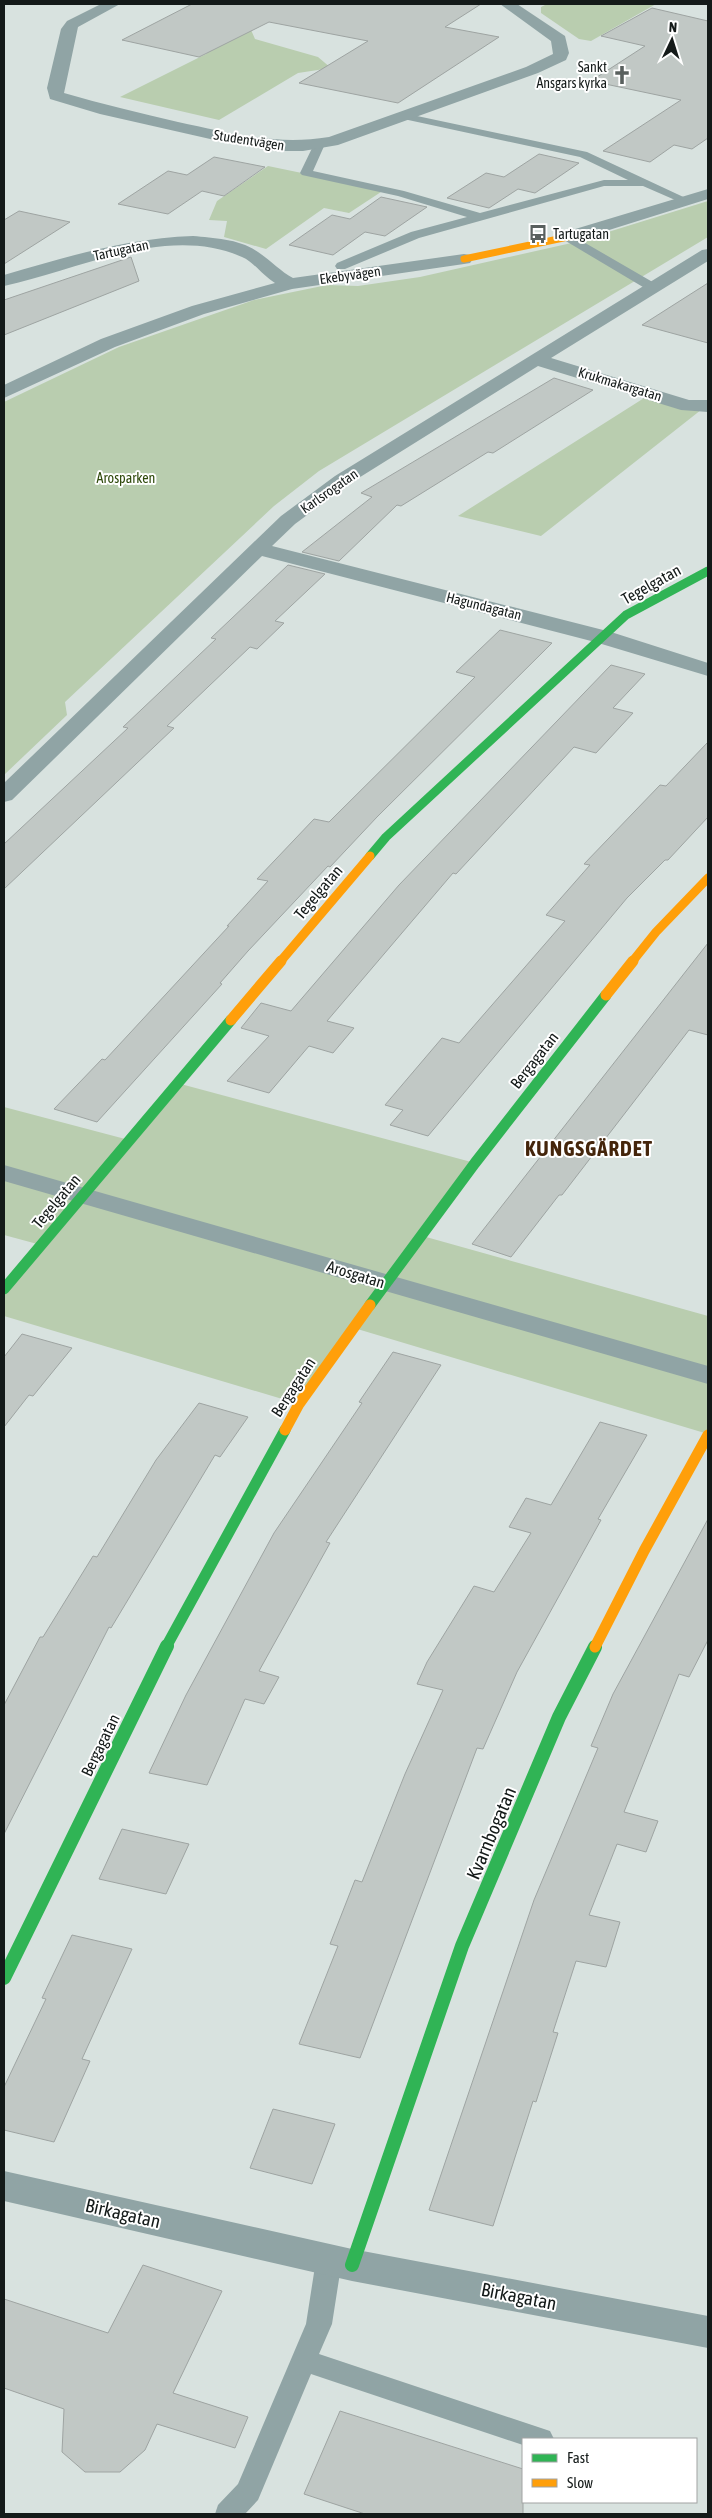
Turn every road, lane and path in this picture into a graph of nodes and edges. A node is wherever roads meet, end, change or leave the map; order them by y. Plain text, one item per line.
1 (112, 4) edge
2 (507, 4) edge
3 (403, 116) junction
4 (319, 144) junction
5 (645, 183) junction
6 (708, 194) edge
7 (686, 201) junction
8 (480, 217) junction
9 (568, 237) junction
10 (708, 254) edge
11 (464, 259) joint
12 (341, 266) dead end
13 (4, 281) edge
14 (290, 284) junction
15 (652, 287) junction
16 (534, 360) junction
17 (4, 392) edge
18 (707, 406) edge
19 (258, 549) junction
20 (708, 572) edge
21 (603, 637) junction
22 (708, 670) edge
23 (4, 796) edge
24 (708, 878) edge
25 (4, 1173) edge
26 (83, 1196) junction
27 (385, 1283) junction
28 (4, 1289) edge
29 (708, 1375) edge
30 (708, 1435) edge
31 (4, 1978) edge
32 (4, 2186) edge
33 (341, 2263) junction
34 (708, 2332) edge
35 (304, 2360) junction
36 (538, 2438) edge
37 (228, 2514) edge

1 - 4 street, Studentvägen
2 - 3 street, Studentvägen
3 - 4 street, Studentvägen
3 - 5 lane
4 - 8 lane
5 - 7 lane
5 - 8 lane
6 - 7 street, Ekebyvägen
7 - 9 street, Ekebyvägen
8 - 12 lane
9 - 11 street, Ekebyvägen
9 - 15 lane
10 - 15 street, Karlsrogatan
11 - 14 street, Ekebyvägen
13 - 14 street, Tartugatan
14 - 17 street, Ekebyvägen
15 - 16 street, Karlsrogatan
16 - 18 street, Krukmakargatan
16 - 19 street, Karlsrogatan
19 - 21 street, Hagundagatan
19 - 23 street, Karlsrogatan
20 - 21 street, Tegelgatan
21 - 22 street, Hagundagatan
21 - 26 street, Tegelgatan
24 - 27 street, Bergagatan
25 - 26 street, Arosgatan
26 - 27 street, Arosgatan
26 - 28 street, Tegelgatan
27 - 29 street, Arosgatan
27 - 31 street, Bergagatan
30 - 33 street, Kvarnbogatan
32 - 33 street, Birkagatan
33 - 34 street, Birkagatan
33 - 35 lane
35 - 36 lane
35 - 37 lane

